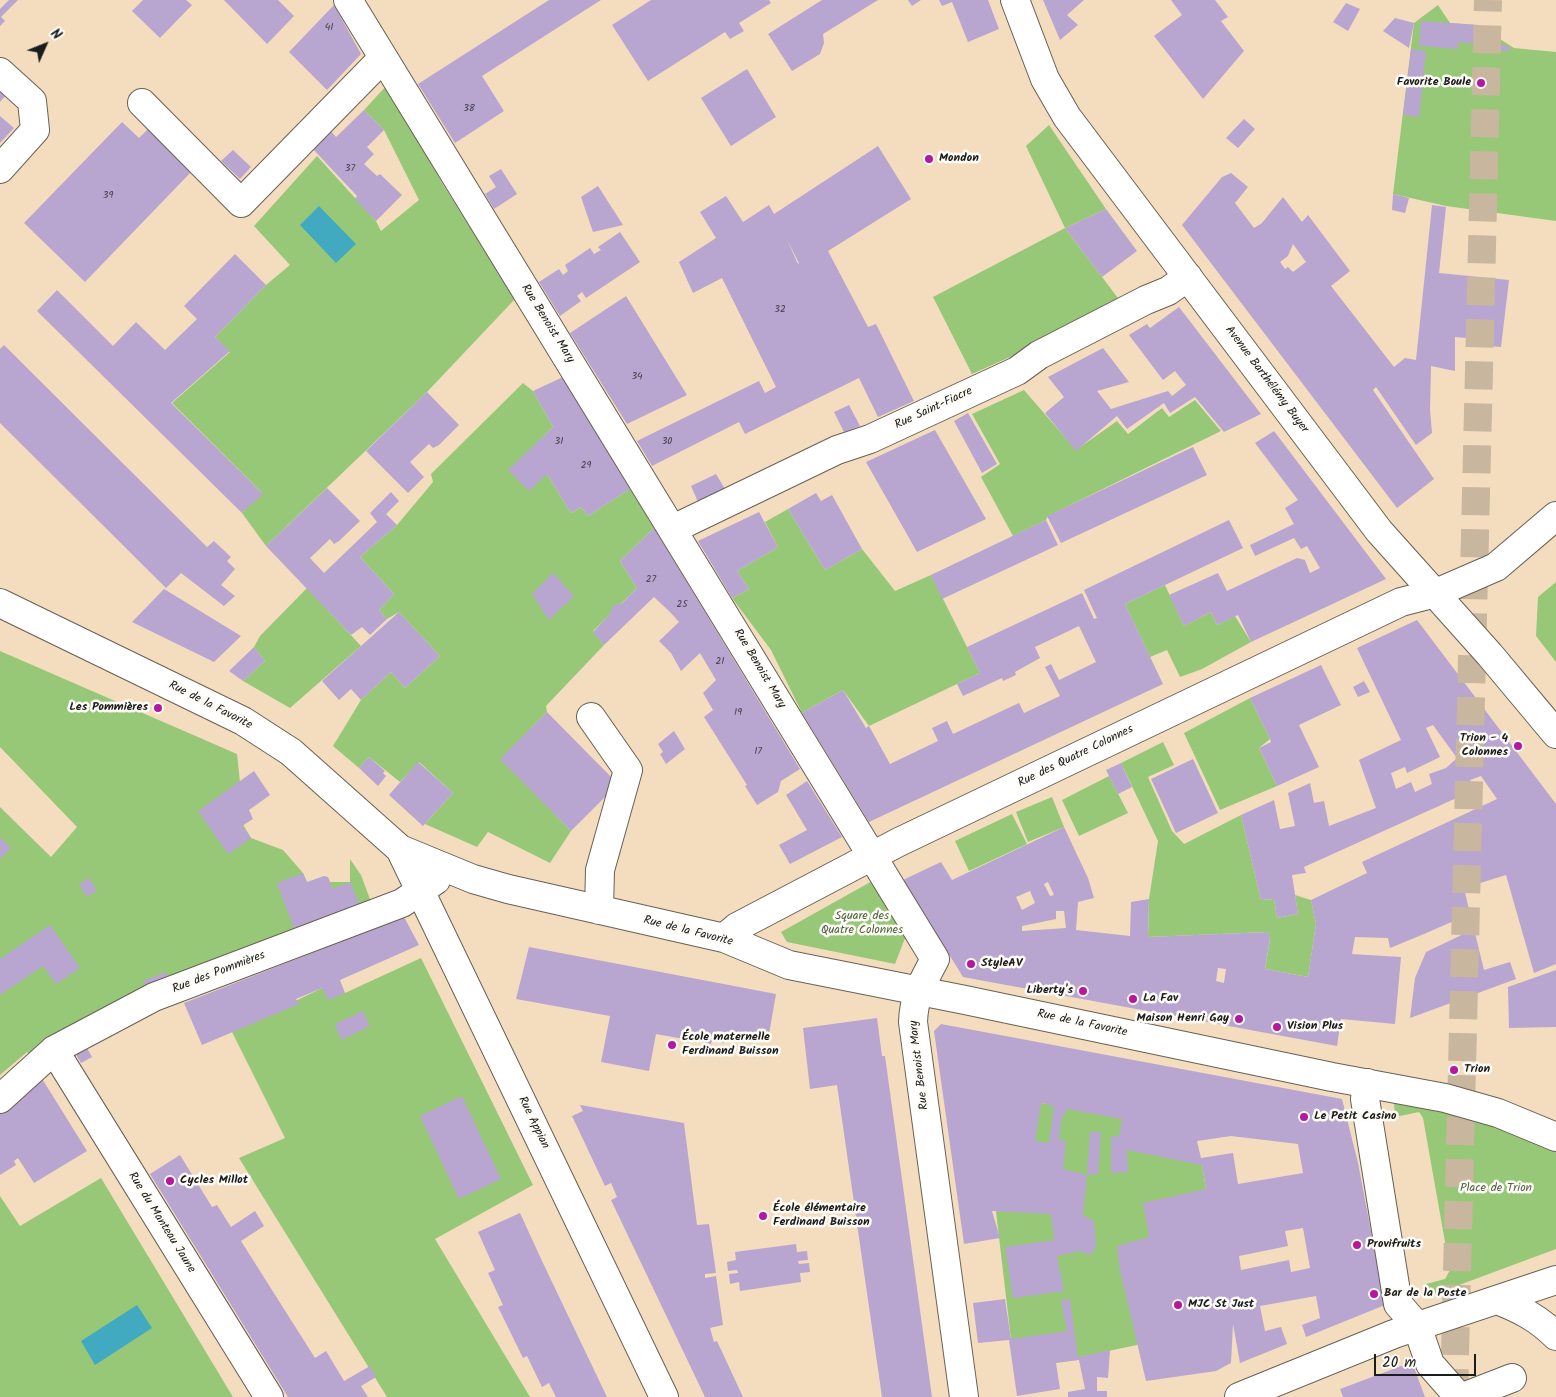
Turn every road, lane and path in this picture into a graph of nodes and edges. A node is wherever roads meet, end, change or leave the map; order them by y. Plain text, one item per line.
1 (348, 0) edge
2 (1015, 0) edge
3 (382, 59) junction
4 (0, 72) edge
5 (142, 102) dead end
6 (0, 169) edge
7 (1188, 277) junction
8 (1556, 516) edge
9 (674, 529) junction
10 (1436, 593) junction
11 (0, 603) edge
12 (591, 717) dead end
13 (1556, 734) edge
14 (400, 849) junction
15 (872, 855) junction
16 (452, 870) junction
17 (422, 890) junction
18 (599, 910) junction
19 (724, 938) junction
20 (918, 991) junction
21 (54, 1050) junction
22 (1367, 1083) junction
23 (0, 1099) edge
24 (1556, 1137) edge
25 (1556, 1280) edge
26 (1497, 1300) junction
27 (1417, 1326) junction
28 (1556, 1336) edge
29 (1512, 1378) dead end
30 (268, 1397) edge
31 (664, 1397) edge
32 (964, 1397) edge
33 (1239, 1397) edge
34 (1459, 1397) edge
35 (1463, 1397) edge

1 - 3 street, Rue Benoist Mary
2 - 7 street, Avenue Barthélémy Buyer
3 - 5 street
3 - 9 street, Rue Benoist Mary
4 - 6 street
7 - 9 street, Rue Saint-Fiacre
7 - 10 street, Avenue Barthélémy Buyer
8 - 10 street, Rue des Quatre Colonnes
9 - 15 street, Rue Benoist Mary
10 - 13 street, Avenue Barthélémy Buyer
10 - 15 street, Rue des Quatre Colonnes
11 - 14 street, Rue de la Favorite
12 - 18 street
14 - 16 street, Rue de la Favorite
14 - 17 street, Rue Appian
15 - 19 street, Rue des Quatre Colonnes
15 - 20 street, Rue Benoist Mary
16 - 17 street, Rue des Pommières
16 - 18 street, Rue de la Favorite
17 - 21 street, Rue des Pommières
17 - 31 street, Rue Appian
18 - 19 street, Rue de la Favorite
19 - 20 street, Rue de la Favorite
20 - 22 street, Rue de la Favorite
20 - 32 street, Rue Benoist Mary
21 - 23 street, Rue des Pommières
21 - 30 street, Rue du Manteau Jaune
22 - 24 street, Rue de la Favorite
22 - 27 street
25 - 26 street
26 - 27 street
26 - 28 street
27 - 33 street
27 - 34 street
29 - 35 street

